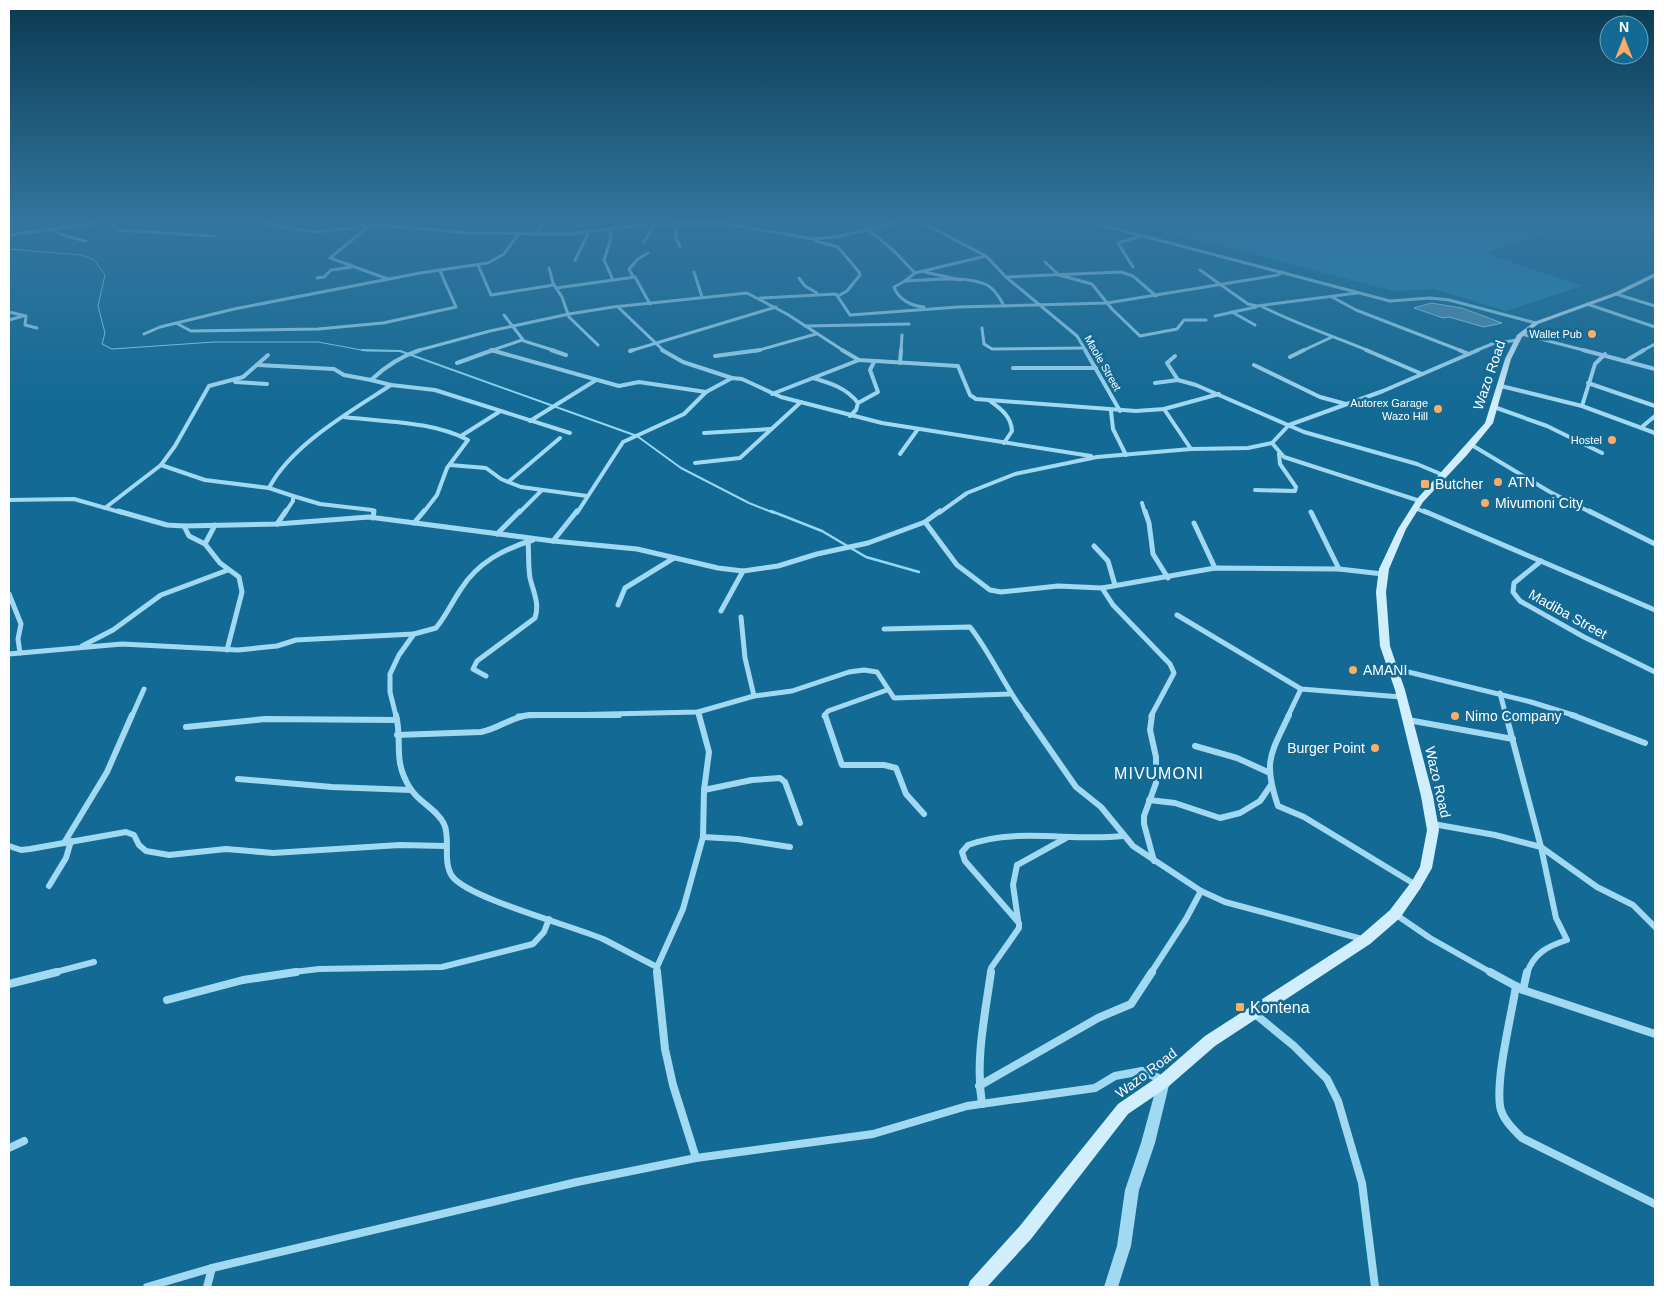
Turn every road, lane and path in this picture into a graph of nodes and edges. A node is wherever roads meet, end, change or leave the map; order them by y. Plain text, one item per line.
1 (371, 283) edge
2 (446, 283) edge
3 (486, 283) edge
4 (554, 283) edge
5 (584, 283) edge
6 (638, 283) edge
7 (698, 283) edge
8 (803, 283) edge
9 (853, 283) edge
10 (900, 283) edge
11 (976, 283) edge
12 (1014, 283) edge
13 (1090, 283) edge
14 (1141, 283) edge
15 (1219, 283) edge
16 (1235, 283) edge
17 (1327, 283) edge
18 (1639, 283) edge
19 (1222, 286) junction
20 (555, 287) junction
21 (1360, 292) junction
22 (818, 294) junction
23 (1616, 294) junction
24 (838, 296) junction
25 (1156, 296) junction
26 (1332, 297) junction
27 (702, 298) junction
28 (760, 298) junction
29 (1107, 303) junction
30 (650, 304) junction
31 (1038, 304) junction
32 (1587, 304) junction
33 (1004, 306) junction
34 (1259, 306) junction
35 (1655, 306) edge
36 (618, 307) junction
37 (776, 307) junction
38 (937, 309) junction
39 (9, 312) edge
40 (1232, 312) junction
41 (569, 314) junction
42 (24, 315) junction
43 (504, 316) dead end
44 (1215, 316) dead end
45 (9, 320) edge
46 (1206, 320) dead end
47 (176, 323) junction
48 (1536, 323) junction
49 (909, 324) dead end
50 (514, 325) junction
51 (1255, 325) dead end
52 (805, 326) junction
53 (1655, 327) edge
54 (37, 328) dead end
55 (982, 328) dead end
56 (144, 334) dead end
57 (816, 334) junction
58 (902, 335) dead end
59 (1332, 337) junction
60 (1519, 337) junction
61 (522, 340) junction
62 (654, 344) junction
63 (1655, 344) edge
64 (598, 345) dead end
65 (1084, 348) junction
66 (491, 350) junction
67 (630, 351) dead end
68 (1469, 354) junction
69 (1604, 354) junction
70 (268, 355) dead end
71 (566, 355) dead end
72 (715, 356) dead end
73 (1175, 356) dead end
74 (1290, 357) dead end
75 (859, 360) junction
76 (1627, 360) junction
77 (874, 362) junction
78 (457, 363) dead end
79 (900, 363) junction
80 (257, 365) junction
81 (1254, 365) dead end
82 (1013, 368) dead end
83 (1096, 368) junction
84 (1655, 369) edge
85 (1422, 374) junction
86 (732, 378) junction
87 (813, 378) junction
88 (371, 380) junction
89 (596, 380) junction
90 (1178, 380) junction
91 (229, 382) junction
92 (1155, 383) dead end
93 (1588, 383) junction
94 (267, 384) dead end
95 (391, 385) junction
96 (1501, 386) junction
97 (706, 392) junction
98 (772, 394) junction
99 (1219, 394) junction
100 (990, 400) junction
101 (801, 402) junction
102 (858, 404) junction
103 (1346, 404) junction
104 (1582, 406) junction
105 (1655, 406) edge
106 (1494, 407) junction
107 (1164, 409) junction
108 (1111, 411) junction
109 (1120, 411) junction
110 (500, 412) junction
111 (850, 416) junction
112 (1655, 416) edge
113 (344, 417) junction
114 (530, 421) junction
115 (1289, 426) junction
116 (1642, 426) junction
117 (770, 428) junction
118 (918, 429) junction
119 (570, 432) dead end
120 (1655, 432) edge
121 (704, 433) dead end
122 (461, 436) junction
123 (560, 438) dead end
124 (1004, 443) junction
125 (1272, 443) junction
126 (1470, 444) junction
127 (1191, 449) junction
128 (1602, 453) dead end
129 (900, 454) dead end
130 (1279, 454) junction
131 (1126, 455) junction
132 (1097, 457) junction
133 (695, 463) dead end
134 (160, 464) junction
135 (450, 465) junction
136 (1443, 475) junction
137 (508, 482) junction
138 (269, 488) junction
139 (542, 490) junction
140 (1255, 490) dead end
141 (293, 496) junction
142 (587, 496) junction
143 (9, 500) edge
144 (1142, 503) dead end
145 (1417, 505) junction
146 (105, 508) junction
147 (1311, 512) dead end
148 (373, 518) junction
149 (925, 522) junction
150 (414, 523) junction
151 (1194, 523) dead end
152 (277, 524) junction
153 (215, 525) junction
154 (184, 526) junction
155 (497, 534) junction
156 (536, 539) junction
157 (528, 542) junction
158 (553, 542) junction
159 (206, 544) junction
160 (1655, 544) edge
161 (1094, 546) dead end
162 (674, 558) junction
163 (1541, 561) junction
164 (1215, 568) junction
165 (1339, 569) junction
166 (228, 570) junction
167 (743, 570) junction
168 (1383, 574) junction
169 (1168, 578) junction
170 (1115, 586) junction
171 (1102, 588) junction
172 (9, 594) edge
173 (618, 605) dead end
174 (1655, 609) edge
175 (721, 611) dead end
176 (1177, 616) dead end
177 (741, 617) dead end
178 (884, 629) dead end
179 (414, 634) junction
180 (79, 647) junction
181 (227, 650) junction
182 (20, 653) junction
183 (9, 654) edge
184 (1391, 668) junction
185 (1655, 672) edge
186 (486, 676) dead end
187 (144, 689) dead end
188 (1301, 689) junction
189 (887, 690) junction
190 (1500, 693) junction
191 (1010, 694) junction
192 (754, 696) junction
193 (1402, 698) junction
194 (698, 712) junction
195 (397, 720) junction
196 (1407, 720) junction
197 (186, 727) dead end
198 (397, 735) junction
199 (1513, 739) junction
200 (1645, 743) dead end
201 (1195, 746) dead end
202 (1270, 773) junction
203 (238, 779) dead end
204 (1271, 785) junction
205 (411, 790) junction
206 (704, 790) junction
207 (1149, 800) junction
208 (924, 814) dead end
209 (800, 823) dead end
210 (1432, 824) junction
211 (1123, 836) junction
212 (703, 837) junction
213 (1066, 837) junction
214 (68, 842) junction
215 (9, 846) edge
216 (445, 846) junction
217 (790, 847) dead end
218 (1541, 847) junction
219 (1154, 861) junction
220 (1416, 885) junction
221 (48, 886) dead end
222 (1201, 891) junction
223 (1394, 914) junction
224 (549, 920) junction
225 (1018, 920) junction
226 (1655, 927) edge
227 (1365, 940) junction
228 (94, 962) dead end
229 (656, 967) junction
230 (9, 984) edge
231 (1519, 988) junction
232 (167, 1000) dead end
233 (1255, 1013) junction
234 (1655, 1034) edge
235 (1164, 1081) junction
236 (980, 1086) junction
237 (982, 1104) junction
238 (24, 1142) dead end
239 (9, 1148) edge
240 (696, 1158) junction
241 (1655, 1204) edge
242 (212, 1268) junction
243 (147, 1287) edge
244 (207, 1287) edge
245 (976, 1287) edge
246 (1111, 1287) edge
247 (1375, 1287) edge

1 - 47 street
2 - 47 street
3 - 20 street
4 - 20 street
5 - 20 street
6 - 30 street
7 - 27 street
8 - 22 street
9 - 24 street
10 - 38 street
11 - 33 street
12 - 31 street, Maole Street
13 - 29 street
14 - 25 street
15 - 19 street
16 - 19 street
17 - 21 street
18 - 23 main road, Wazo Road
19 - 25 street
19 - 34 street
20 - 41 street
21 - 26 street
21 - 48 street
22 - 24 street
22 - 28 street
23 - 32 main road, Wazo Road
23 - 35 street
24 - 38 street
25 - 29 street
26 - 34 street
26 - 68 street
27 - 28 street
27 - 30 street
28 - 37 street
29 - 31 street
29 - 46 street
30 - 36 street
31 - 33 street
31 - 65 street, Maole Street
32 - 48 main road, Wazo Road
32 - 53 street
33 - 38 street
34 - 40 street
34 - 59 street
36 - 41 street
36 - 62 street
37 - 52 street
37 - 62 street
39 - 42 street
40 - 44 street
40 - 51 street
41 - 50 street
41 - 64 street
42 - 45 street
42 - 54 street
43 - 50 street
47 - 56 street
48 - 60 main road, Wazo Road
49 - 52 street
50 - 61 street
50 - 88 street
52 - 57 street
55 - 65 street
57 - 72 street
57 - 75 street
58 - 79 street
59 - 74 street
59 - 85 street
60 - 68 street
60 - 69 street
60 - 96 main road, Wazo Road
61 - 66 street
61 - 71 street
62 - 67 street
62 - 86 street
63 - 76 street
65 - 83 street, Maole Street
66 - 78 street
66 - 89 street
68 - 85 street
69 - 76 street
69 - 93 street
70 - 80 street
73 - 90 street
75 - 77 street
75 - 87 street
76 - 84 street
77 - 79 street
77 - 102 street
79 - 100 street
80 - 88 street
80 - 91 street
81 - 103 street
82 - 83 street
83 - 109 street, Maole Street
85 - 103 street
86 - 97 street
86 - 98 street
87 - 98 street
87 - 102 street
88 - 95 street
89 - 97 street
89 - 114 street
90 - 92 street
90 - 99 street
91 - 94 street
91 - 134 street
93 - 104 street
93 - 105 street
95 - 110 street
95 - 113 street
96 - 104 street
96 - 106 main road, Wazo Road
97 - 142 street
98 - 101 street
99 - 107 street
99 - 115 street
100 - 108 street
100 - 124 street
101 - 111 street
101 - 117 street
102 - 111 street
103 - 115 street
104 - 116 street
106 - 126 main road, Wazo Road
106 - 128 street
107 - 109 street
107 - 127 street
108 - 109 street
108 - 131 street
110 - 114 street
110 - 122 street
111 - 118 street
112 - 116 street
113 - 122 street
113 - 138 street
114 - 119 street
115 - 125 street
115 - 136 street
116 - 120 street
117 - 121 street
117 - 133 street
118 - 124 street
118 - 129 street
122 - 135 street
123 - 137 street
124 - 132 street
125 - 127 street
125 - 130 street
126 - 136 main road, Wazo Road
126 - 160 street
127 - 131 street
130 - 140 street
130 - 145 street
131 - 132 street
132 - 149 street
134 - 138 street
134 - 146 street
135 - 137 street
135 - 150 street
136 - 145 main road, Wazo Road
137 - 139 street
138 - 141 street
139 - 142 street
139 - 155 street
141 - 148 street
141 - 152 street
142 - 158 street
143 - 146 street
144 - 169 street
145 - 163 street
145 - 168 main road, Wazo Road
146 - 154 street
147 - 165 street
148 - 150 street
148 - 152 street
149 - 167 street
149 - 171 street
150 - 155 street
151 - 164 street
152 - 153 street
153 - 154 street
153 - 159 street
154 - 159 street
155 - 156 street
156 - 157 street
156 - 158 street
157 - 179 street
157 - 186 street
158 - 162 street
159 - 166 street
161 - 170 street
162 - 167 street
162 - 173 street
163 - 174 street
163 - 185 street, Madiba Street
164 - 165 street
164 - 169 street
165 - 168 street
166 - 180 street
166 - 181 street
167 - 175 street
168 - 184 main road, Wazo Road
169 - 170 street
170 - 171 street
171 - 207 street
172 - 182 street
176 - 188 street
177 - 192 street
178 - 191 street
179 - 181 street
179 - 195 street
180 - 181 street
180 - 182 street
182 - 183 street
184 - 190 street
184 - 193 main road, Wazo Road
187 - 214 street
188 - 193 street
188 - 202 street
189 - 191 street
189 - 192 street
189 - 208 street
190 - 199 street
190 - 200 street
191 - 211 street
192 - 194 street
193 - 196 main road, Wazo Road
194 - 198 street
194 - 206 street
195 - 197 street
195 - 198 street
196 - 199 street
196 - 210 main road, Wazo Road
198 - 205 street
199 - 218 street
201 - 202 street
202 - 204 street
203 - 205 street
204 - 207 street
204 - 220 street
205 - 216 street
206 - 209 street
206 - 212 street
207 - 219 street
210 - 218 street
210 - 220 main road, Wazo Road
211 - 213 street
211 - 219 street
212 - 217 street
212 - 229 street
213 - 225 street
213 - 225 street
214 - 215 street
214 - 216 street
214 - 221 street
216 - 224 street
218 - 226 street
218 - 231 street
219 - 222 street
220 - 223 main road, Wazo Road
222 - 227 street
222 - 236 street
223 - 227 main road, Wazo Road
223 - 231 street
224 - 229 street
224 - 232 street
225 - 236 street
227 - 233 main road, Wazo Road
228 - 230 street
229 - 240 street
231 - 234 street
231 - 241 street
233 - 235 main road, Wazo Road
233 - 247 street
235 - 237 street
235 - 245 main road, Wazo Road
235 - 246 street
236 - 237 street
237 - 240 street
238 - 239 street
240 - 242 street
242 - 243 street
242 - 244 street

